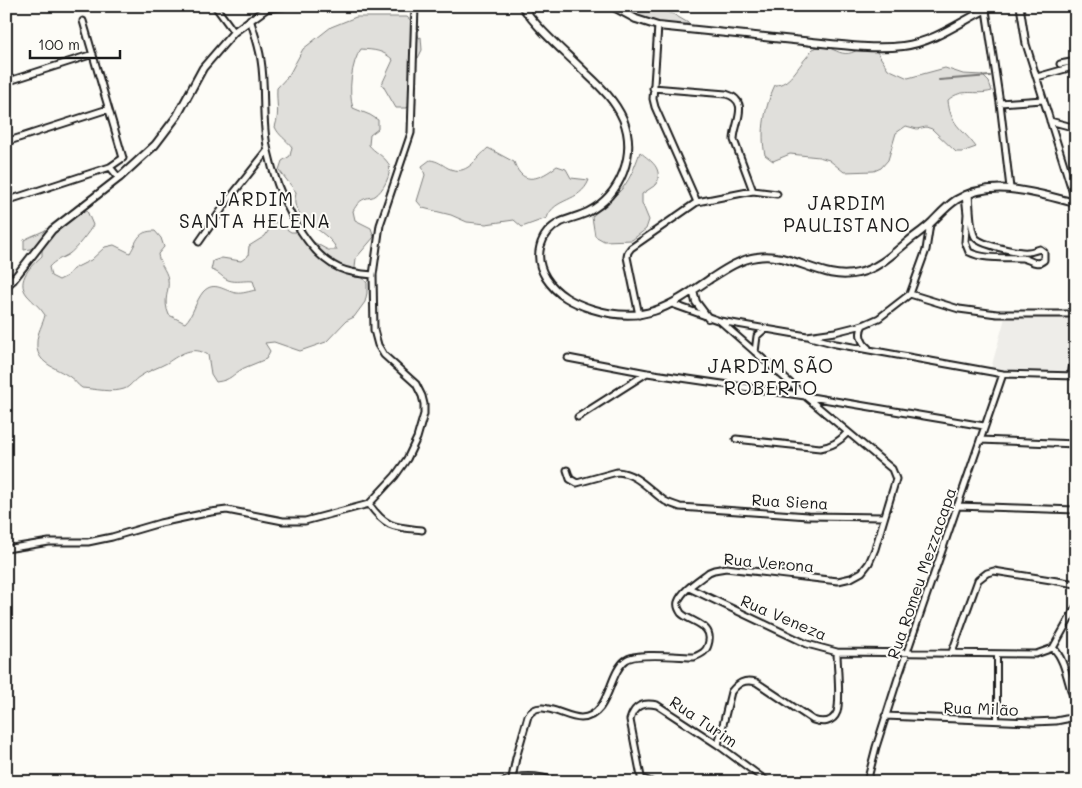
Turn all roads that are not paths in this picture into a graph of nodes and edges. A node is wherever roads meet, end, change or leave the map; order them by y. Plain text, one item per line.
1 (215, 6) edge
2 (284, 6) edge
3 (415, 6) edge
4 (522, 6) edge
5 (612, 6) edge
6 (993, 6) edge
7 (1020, 6) edge
8 (986, 10) junction
9 (250, 19) junction
10 (83, 21) dead end
11 (658, 26) junction
12 (234, 32) junction
13 (93, 54) junction
14 (1076, 61) edge
15 (1060, 64) dead end
16 (1076, 66) edge
17 (1037, 77) junction
18 (6, 82) edge
19 (653, 88) junction
20 (1043, 100) junction
21 (1000, 103) junction
22 (108, 109) junction
23 (1050, 122) junction
24 (1076, 128) edge
25 (6, 142) edge
26 (268, 151) junction
27 (124, 158) junction
28 (132, 166) junction
29 (110, 167) junction
30 (118, 178) junction
31 (1010, 188) junction
32 (753, 191) junction
33 (777, 194) dead end
34 (967, 195) junction
35 (6, 202) edge
36 (697, 202) junction
37 (1076, 203) edge
38 (930, 224) junction
39 (975, 238) junction
40 (199, 242) dead end
41 (965, 242) junction
42 (6, 274) edge
43 (372, 275) junction
44 (13, 280) junction
45 (6, 286) edge
46 (693, 290) junction
47 (910, 294) junction
48 (672, 304) junction
49 (1076, 314) edge
50 (639, 315) junction
51 (708, 318) junction
52 (720, 320) junction
53 (863, 325) junction
54 (766, 328) junction
55 (835, 332) junction
56 (807, 336) junction
57 (836, 344) junction
58 (1076, 345) edge
59 (868, 348) junction
60 (755, 352) junction
61 (568, 358) dead end
62 (647, 373) junction
63 (1003, 374) junction
64 (1073, 376) edge
65 (805, 396) junction
66 (578, 417) dead end
67 (984, 426) junction
68 (847, 433) junction
69 (736, 439) dead end
70 (980, 440) junction
71 (1076, 444) edge
72 (567, 470) dead end
73 (369, 504) junction
74 (957, 506) junction
75 (1076, 510) edge
76 (884, 517) junction
77 (422, 530) dead end
78 (6, 549) edge
79 (1076, 584) edge
80 (689, 588) junction
81 (1076, 607) edge
82 (1052, 648) junction
83 (837, 652) junction
84 (907, 652) junction
85 (952, 652) junction
86 (997, 654) junction
87 (1076, 704) edge
88 (886, 716) junction
89 (1076, 717) edge
90 (997, 721) junction
91 (718, 745) junction
92 (512, 778) junction
93 (642, 780) edge
94 (503, 782) edge
95 (559, 782) edge
96 (651, 782) edge
97 (768, 782) edge
98 (867, 782) edge

1 - 12 street
2 - 9 street
3 - 43 street
4 - 50 street
5 - 11 street
6 - 8 street
7 - 17 street
8 - 11 street
8 - 21 street
9 - 12 street
9 - 26 street
10 - 13 street
11 - 19 street
12 - 28 street
13 - 18 street
13 - 22 street
14 - 15 street
16 - 17 street
17 - 20 street
19 - 32 street
19 - 36 street
20 - 21 street
20 - 23 street
21 - 31 street
22 - 25 street
22 - 27 street
23 - 24 street
23 - 37 street
26 - 40 street
26 - 43 street
27 - 28 street
27 - 29 street
28 - 30 street
29 - 30 street
29 - 35 street
30 - 44 street
31 - 34 street
31 - 37 street
32 - 33 street
32 - 36 street
34 - 38 street
34 - 39 street
34 - 41 street
36 - 50 street
38 - 46 street
38 - 47 street
39 - 41 street
39 - 41 street
42 - 44 street
43 - 73 street
44 - 45 street
46 - 48 street
46 - 51 street
47 - 49 street
47 - 53 street
48 - 50 street
48 - 51 street
51 - 52 street
52 - 54 street
52 - 60 street
53 - 55 street
53 - 59 street
54 - 56 street
54 - 60 street
55 - 56 street
55 - 57 street
56 - 57 street
57 - 59 street
58 - 64 street
59 - 63 street
60 - 65 street
61 - 62 street
62 - 65 street
62 - 66 street
63 - 64 street
63 - 67 street, Rua Romeu Mezzacapa
65 - 67 street
65 - 68 street
67 - 70 street, Rua Romeu Mezzacapa
68 - 69 street
68 - 76 street, Rua Verona
70 - 71 street
70 - 74 street, Rua Romeu Mezzacapa
72 - 76 street, Rua Siena
73 - 77 street
73 - 78 street
74 - 75 street
74 - 84 street, Rua Romeu Mezzacapa
76 - 80 street, Rua Verona
79 - 85 street
80 - 83 street, Rua Veneza
80 - 92 street, Rua Verona
81 - 82 street
82 - 86 street, Rua Veneza
82 - 87 street
83 - 84 street, Rua Veneza
83 - 91 street
84 - 85 street, Rua Veneza
84 - 88 street, Rua Romeu Mezzacapa
85 - 86 street, Rua Veneza
86 - 90 street
88 - 90 street, Rua Milão
88 - 98 street, Rua Romeu Mezzacapa
89 - 90 street, Rua Milão
91 - 93 street, Rua Turim
91 - 97 street, Rua Turim
92 - 94 street
92 - 95 street
93 - 96 street

